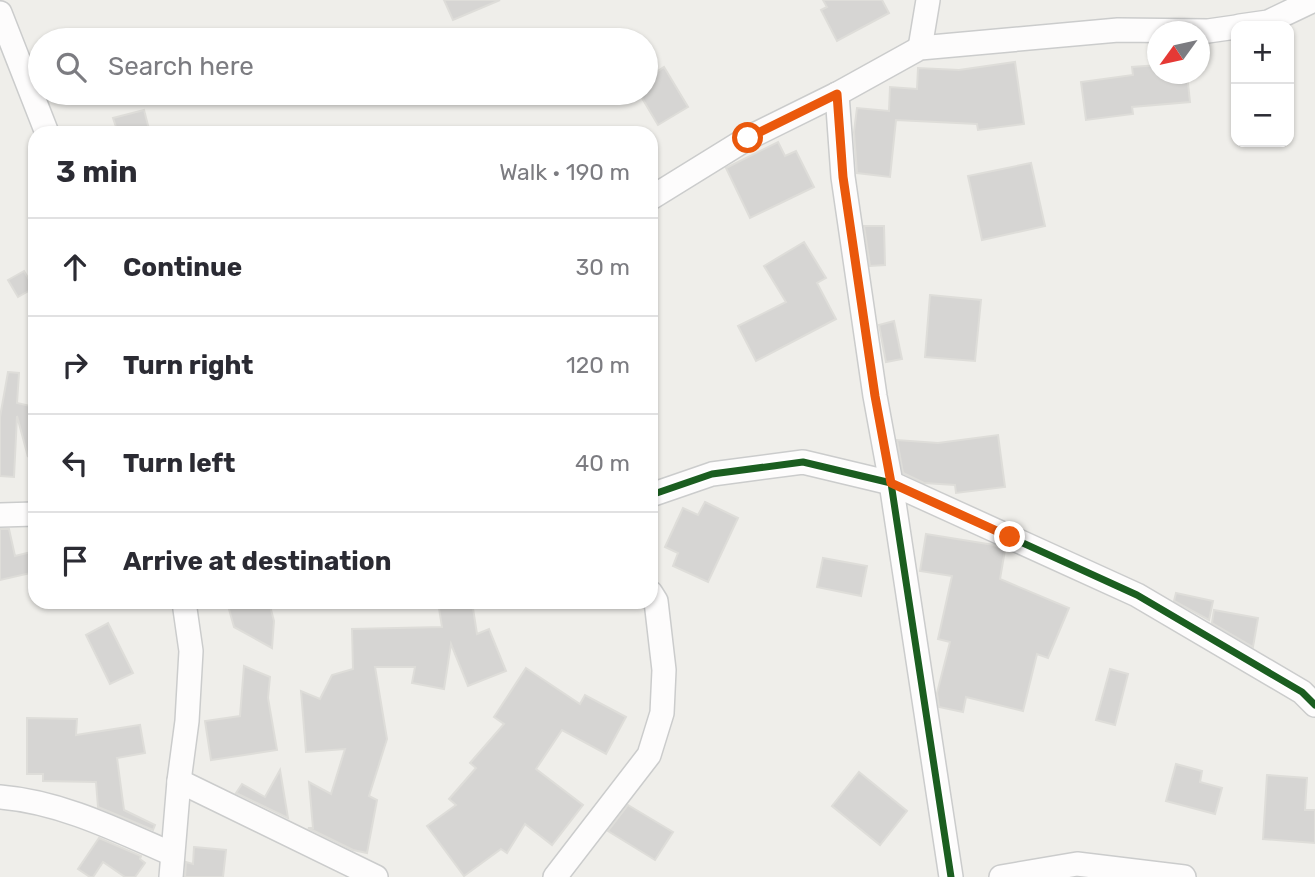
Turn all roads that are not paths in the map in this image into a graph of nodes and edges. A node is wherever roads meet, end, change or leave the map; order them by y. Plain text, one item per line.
1 (928, 0) edge
2 (1314, 0) edge
3 (0, 13) edge
4 (1270, 21) edge
5 (1231, 28) edge
6 (920, 48) junction
7 (28, 84) edge
8 (837, 94) junction
9 (36, 105) edge
10 (44, 126) edge
11 (658, 194) edge
12 (891, 483) junction
13 (658, 493) edge
14 (28, 513) edge
15 (0, 515) edge
16 (185, 609) edge
17 (657, 609) edge
18 (1315, 705) edge
19 (178, 781) junction
20 (0, 797) edge
21 (172, 854) junction
22 (171, 877) edge
23 (376, 877) edge
24 (555, 877) edge
25 (951, 877) edge
26 (1001, 877) edge
27 (1184, 877) edge

1 - 6 street
2 - 4 street
3 - 7 street
5 - 6 street
6 - 8 street
8 - 11 street
8 - 12 street
9 - 10 street
12 - 13 street
12 - 18 street
12 - 25 street
14 - 15 street
16 - 19 street
17 - 24 street
19 - 21 street
19 - 23 street
20 - 21 street
21 - 22 street
26 - 27 street

